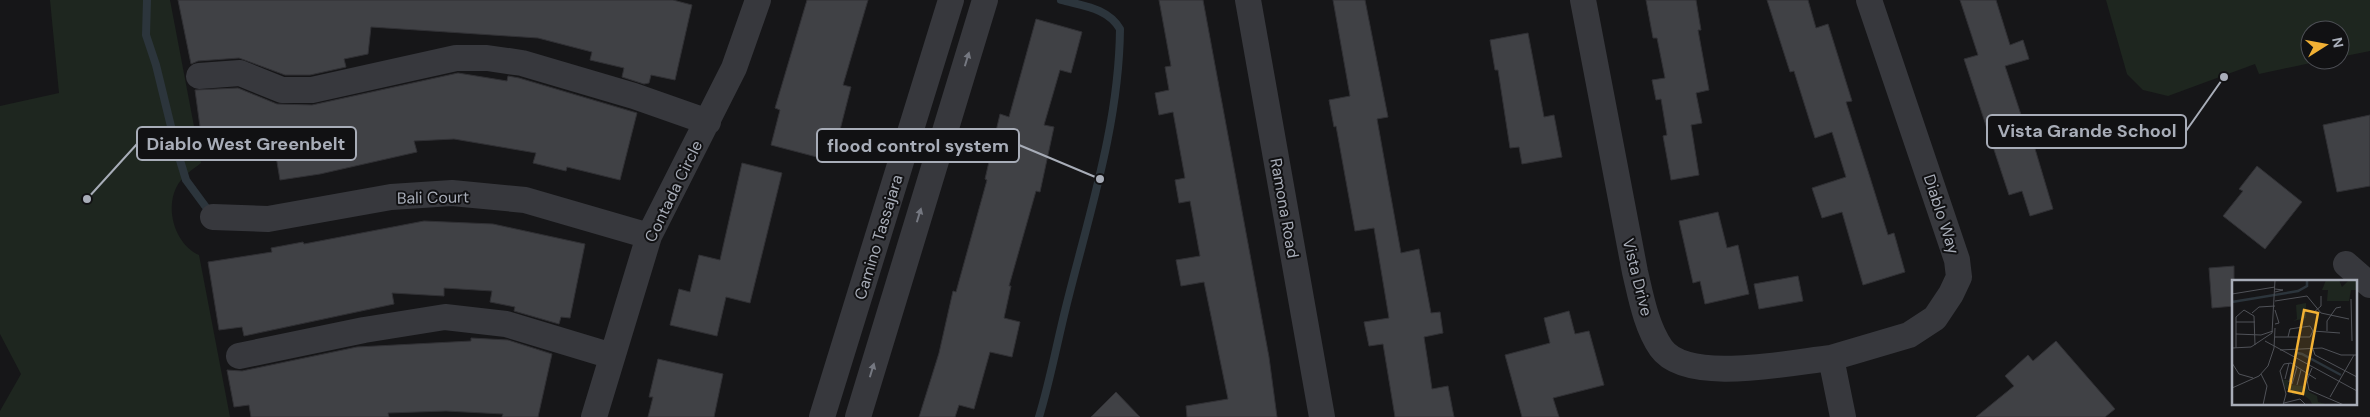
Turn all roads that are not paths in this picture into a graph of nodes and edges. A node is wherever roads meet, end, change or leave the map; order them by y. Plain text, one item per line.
1 (758, 0) edge
2 (951, 0) edge
3 (985, 0) edge
4 (1248, 0) edge
5 (1583, 0) edge
6 (1869, 0) edge
7 (200, 76) dead end
8 (708, 122) junction
9 (213, 217) dead end
10 (649, 236) junction
11 (2346, 264) dead end
12 (2370, 285) edge
13 (239, 356) dead end
14 (612, 356) junction
15 (1832, 358) junction
16 (594, 417) edge
17 (822, 417) edge
18 (858, 417) edge
19 (1322, 417) edge
20 (1843, 417) edge

1 - 8 street, Contada Circle
2 - 17 street, Camino Tassajara
18 -> 3 street, Camino Tassajara
4 - 19 street, Ramona Road
5 - 15 street, Vista Drive
6 - 15 street, Diablo Way
7 - 8 street
8 - 10 street, Contada Circle
9 - 10 street, Bali Court
10 - 14 street, Contada Circle
11 - 12 street
13 - 14 street
14 - 16 street, Contada Circle
15 - 20 street

